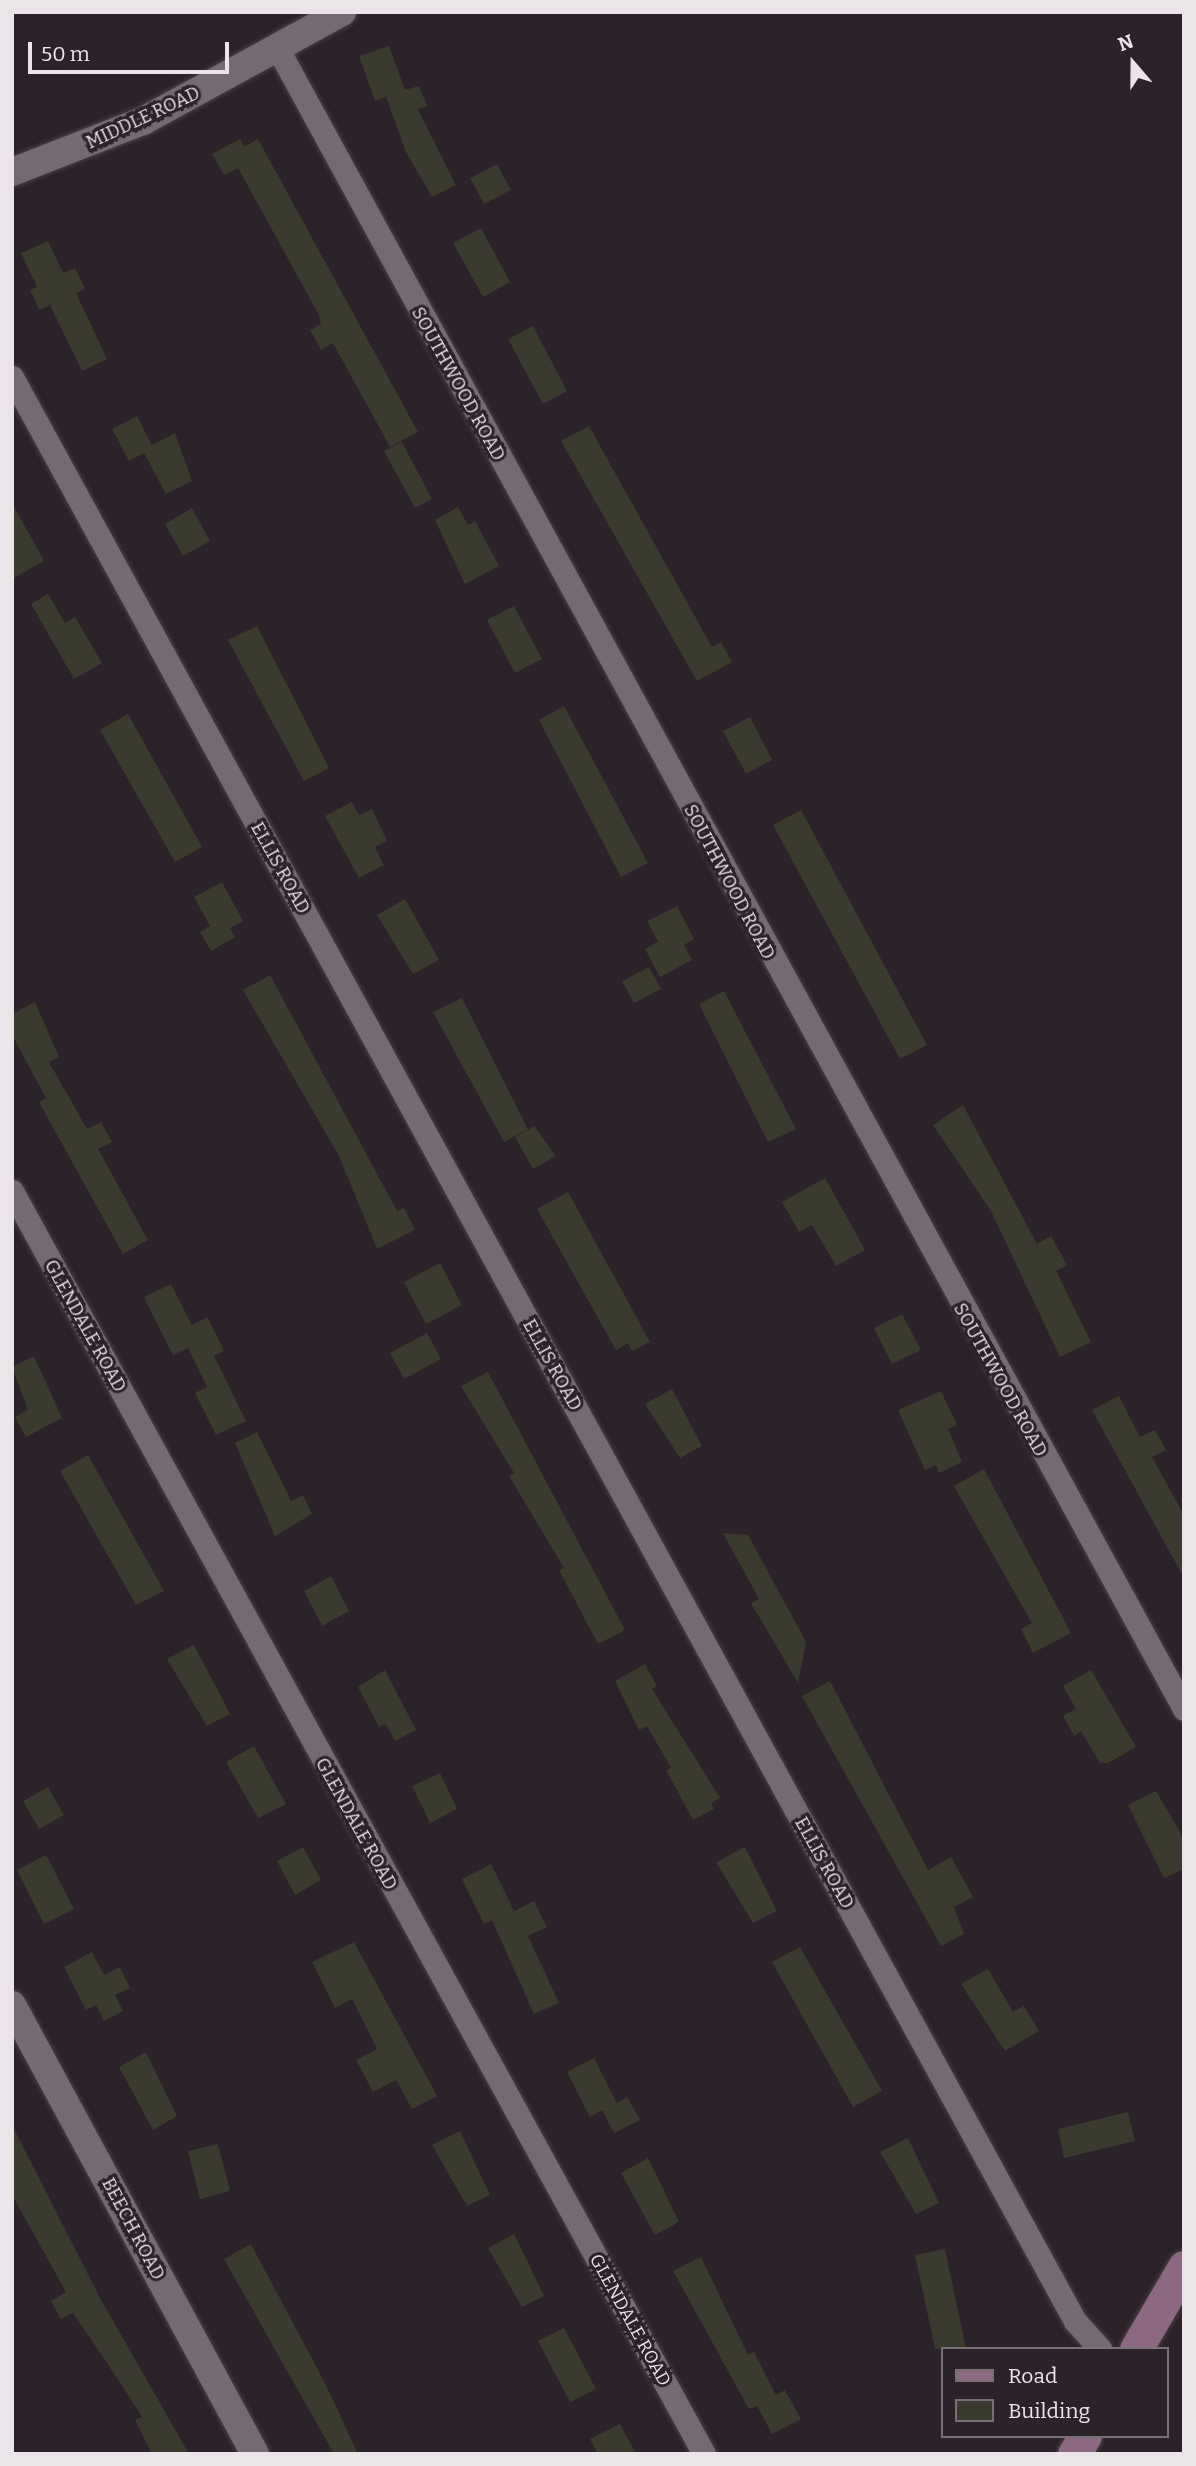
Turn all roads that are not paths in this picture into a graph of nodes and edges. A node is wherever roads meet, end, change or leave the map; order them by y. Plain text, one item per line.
1 (342, 12) edge
2 (279, 51) junction
3 (12, 173) edge
4 (13, 382) edge
5 (12, 1191) edge
6 (1184, 1709) edge
7 (12, 2005) edge
8 (1184, 2267) edge
9 (1098, 2347) edge
10 (1137, 2347) edge
11 (1084, 2438) edge
12 (255, 2454) edge
13 (704, 2454) edge
14 (1074, 2454) edge

1 - 2 street, MIDDLE ROAD
2 - 3 street, MIDDLE ROAD
2 - 6 street, SOUTHWOOD ROAD
4 - 9 street, ELLIS ROAD
5 - 13 street, GLENDALE ROAD
7 - 12 street, BEECH ROAD
8 - 10 main road
11 - 14 main road

